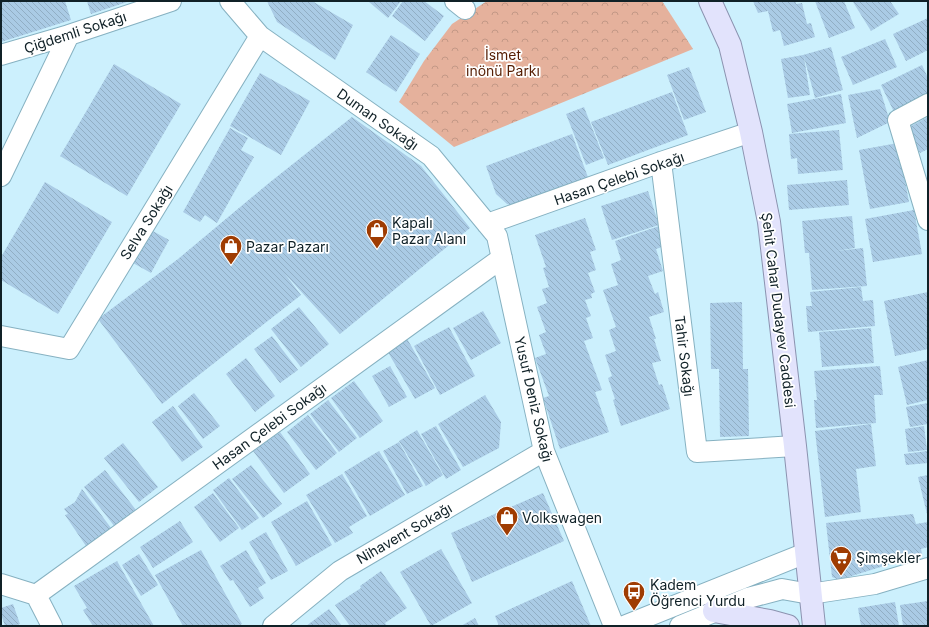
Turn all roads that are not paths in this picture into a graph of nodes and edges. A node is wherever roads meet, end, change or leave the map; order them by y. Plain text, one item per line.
1 (171, 1) edge
2 (230, 1) edge
3 (710, 1) edge
4 (68, 35) junction
5 (260, 36) junction
6 (1, 55) edge
7 (928, 104) edge
8 (751, 132) junction
9 (662, 162) junction
10 (1, 176) edge
11 (928, 220) edge
12 (487, 224) junction
13 (502, 258) junction
14 (1, 336) edge
15 (795, 446) junction
16 (544, 451) junction
17 (806, 553) junction
18 (928, 568) edge
19 (1, 584) edge
20 (810, 594) junction
21 (36, 595) junction
22 (714, 611) junction
23 (52, 626) edge
24 (273, 626) edge
25 (614, 626) edge
26 (624, 626) edge
27 (680, 626) edge
28 (788, 626) edge
29 (814, 626) edge

1 - 4 street, Çiğdemli Sokağı
2 - 5 street, Duman Sokağı
3 - 8 main road, Şehit Cahar Dudayev Caddesi
4 - 6 street, Çiğdemli Sokağı
4 - 10 street
5 - 12 street, Duman Sokağı
5 - 14 street, Selva Sokağı
7 - 11 street
8 - 9 street, Hasan Çelebi Sokağı
8 - 15 main road, Şehit Cahar Dudayev Caddesi
9 - 12 street, Hasan Çelebi Sokağı
9 - 15 street, Tahir Sokağı
12 - 13 street, Duman Sokağı
13 - 16 street, Yusuf Deniz Sokağı
13 - 21 street, Hasan Çelebi Sokağı
15 - 17 main road, Şehit Cahar Dudayev Caddesi
16 - 24 street, Nihavent Sokağı
16 - 25 street, Yusuf Deniz Sokağı
17 - 20 main road, Şehit Cahar Dudayev Caddesi
17 - 26 street
18 - 20 street
19 - 21 street
20 - 22 street
20 - 29 main road, Şehit Cahar Dudayev Caddesi
21 - 23 street
22 - 27 street
22 - 28 main road

